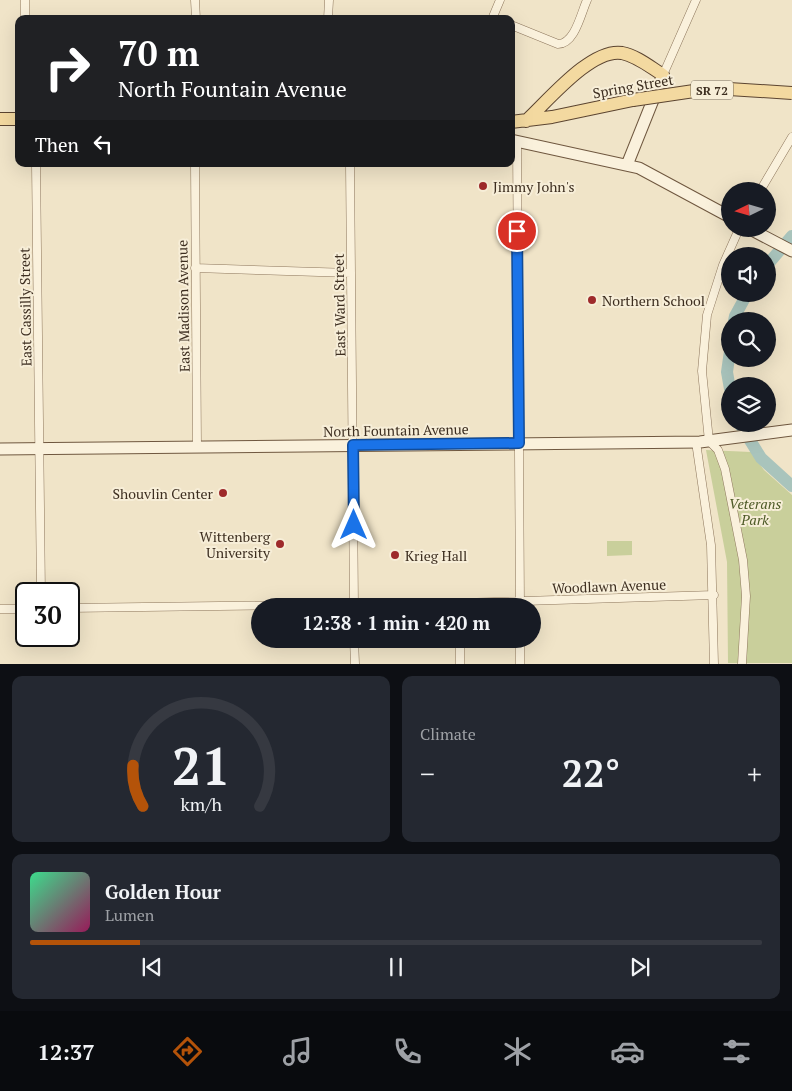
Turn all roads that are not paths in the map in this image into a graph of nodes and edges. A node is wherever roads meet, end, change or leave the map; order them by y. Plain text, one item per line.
1 (25, 0) edge
2 (195, 0) edge
3 (329, 0) edge
4 (500, 0) edge
5 (587, 0) edge
6 (696, 0) edge
7 (25, 15) edge
8 (196, 15) edge
9 (328, 15) edge
10 (495, 15) edge
11 (515, 26) edge
12 (663, 75) junction
13 (792, 92) edge
14 (0, 119) edge
15 (15, 119) edge
16 (526, 121) junction
17 (515, 122) edge
18 (792, 136) edge
19 (515, 140) edge
20 (627, 165) junction
21 (36, 167) edge
22 (195, 167) edge
23 (350, 167) edge
24 (514, 167) edge
25 (765, 182) edge
26 (721, 212) edge
27 (735, 238) edge
28 (767, 238) edge
29 (792, 251) edge
30 (195, 268) junction
31 (351, 273) junction
32 (792, 430) edge
33 (709, 440) junction
34 (696, 442) junction
35 (519, 443) junction
36 (353, 445) junction
37 (197, 447) junction
38 (0, 449) edge
39 (39, 449) junction
40 (41, 582) edge
41 (714, 595) junction
42 (354, 598) edge
43 (520, 598) edge
44 (541, 603) edge
45 (251, 606) edge
46 (80, 608) edge
47 (0, 609) edge
48 (15, 609) edge
49 (354, 648) edge
50 (460, 648) edge
51 (520, 648) edge
52 (354, 664) edge
53 (460, 664) edge
54 (520, 664) edge
55 (714, 664) edge
56 (742, 664) edge

1 - 7 street
2 - 8 street
3 - 9 street
4 - 10 street
5 - 11 street
6 - 12 street
12 - 16 main road
12 - 20 street
13 - 16 main road, Spring Street / SR 72, bridge
14 - 15 main road
16 - 17 main road, Spring Street / SR 72
18 - 25 street
19 - 20 street
20 - 26 street
21 - 39 street, East Cassilly Street
22 - 30 street, East Madison Avenue
23 - 31 street, East Ward Street
24 - 35 street
27 - 33 street
28 - 29 street
30 - 31 street
30 - 37 street, East Madison Avenue
31 - 36 street, East Ward Street
32 - 33 street, North Fountain Avenue
33 - 34 street, North Fountain Avenue
33 - 56 street
34 - 35 street, North Fountain Avenue
34 - 41 street
35 - 36 street, North Fountain Avenue
35 - 43 street
36 - 37 street, North Fountain Avenue
36 - 42 street, East Ward Street
37 - 39 street, North Fountain Avenue
38 - 39 street, North Fountain Avenue
39 - 40 street, East Cassilly Street
41 - 44 street, Woodlawn Avenue
41 - 55 street
45 - 46 street, Woodlawn Avenue
47 - 48 street
49 - 52 street
50 - 53 street
51 - 54 street

